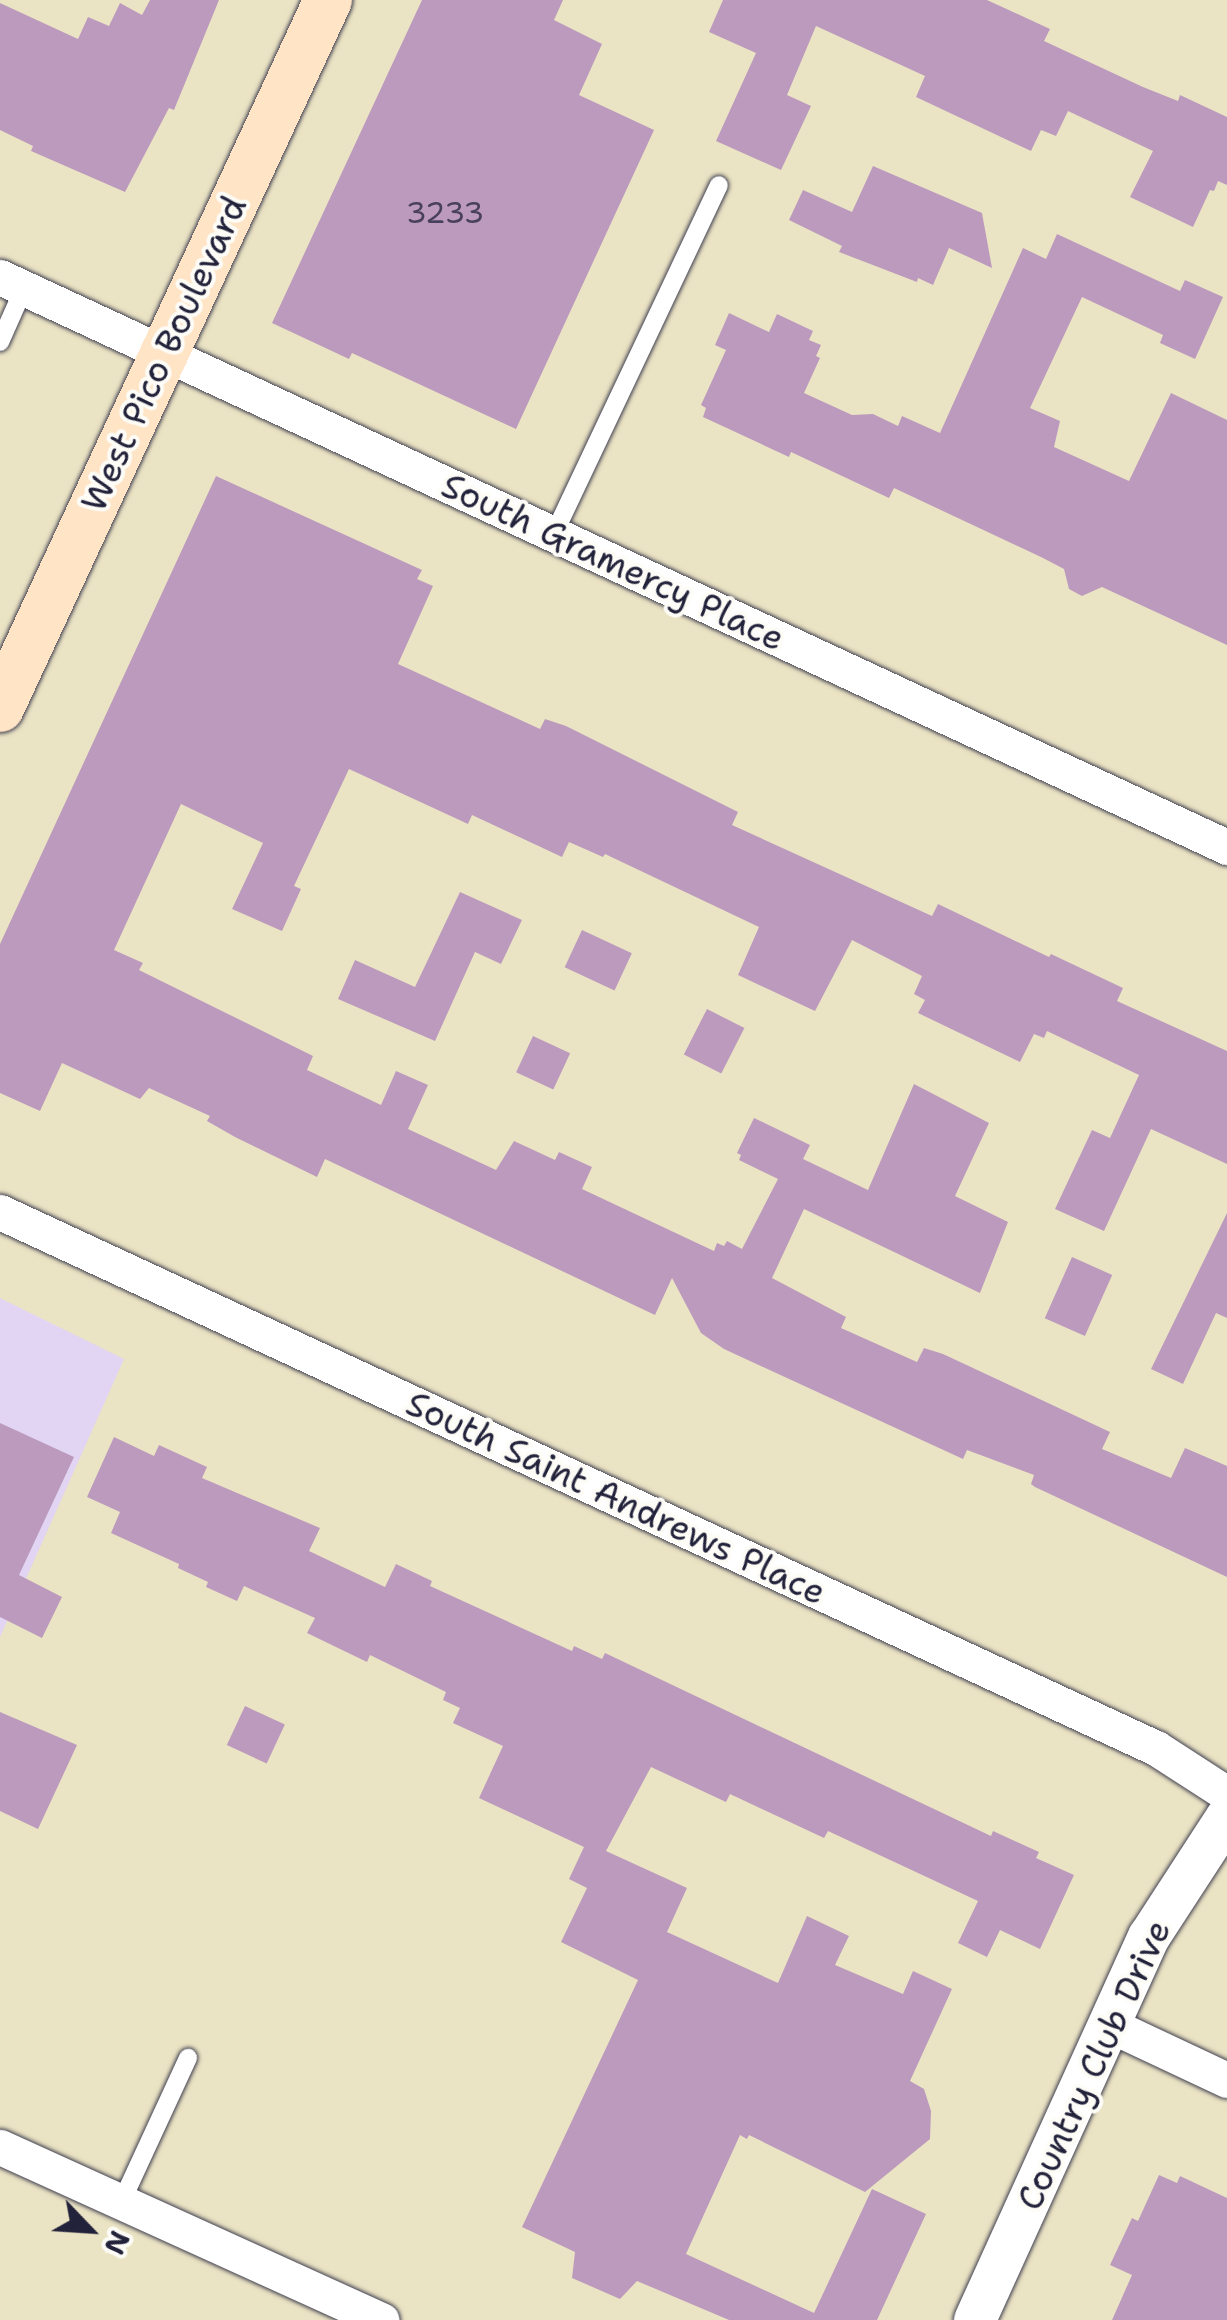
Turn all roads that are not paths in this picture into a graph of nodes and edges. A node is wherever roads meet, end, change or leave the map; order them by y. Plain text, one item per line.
1 (328, 0) edge
2 (719, 185) dead end
3 (12, 283) edge
4 (0, 342) edge
5 (166, 354) junction
6 (553, 536) junction
7 (0, 708) edge
8 (1227, 846) edge
9 (0, 1212) edge
10 (1227, 1794) edge
11 (1227, 1817) edge
12 (1110, 2025) junction
13 (188, 2058) dead end
14 (1227, 2080) edge
15 (0, 2147) edge
16 (121, 2203) junction
17 (367, 2317) edge
18 (974, 2320) edge

1 - 5 main road, West Pico Boulevard
2 - 6 lane
3 - 4 lane
3 - 5 street, South Gramercy Place
5 - 6 street, South Gramercy Place
5 - 7 main road, West Pico Boulevard
6 - 8 street, South Gramercy Place
9 - 10 street, South Saint Andrews Place
11 - 12 street, Country Club Drive
12 - 14 street
12 - 18 street, Country Club Drive
13 - 16 lane
15 - 16 street
16 - 17 street

